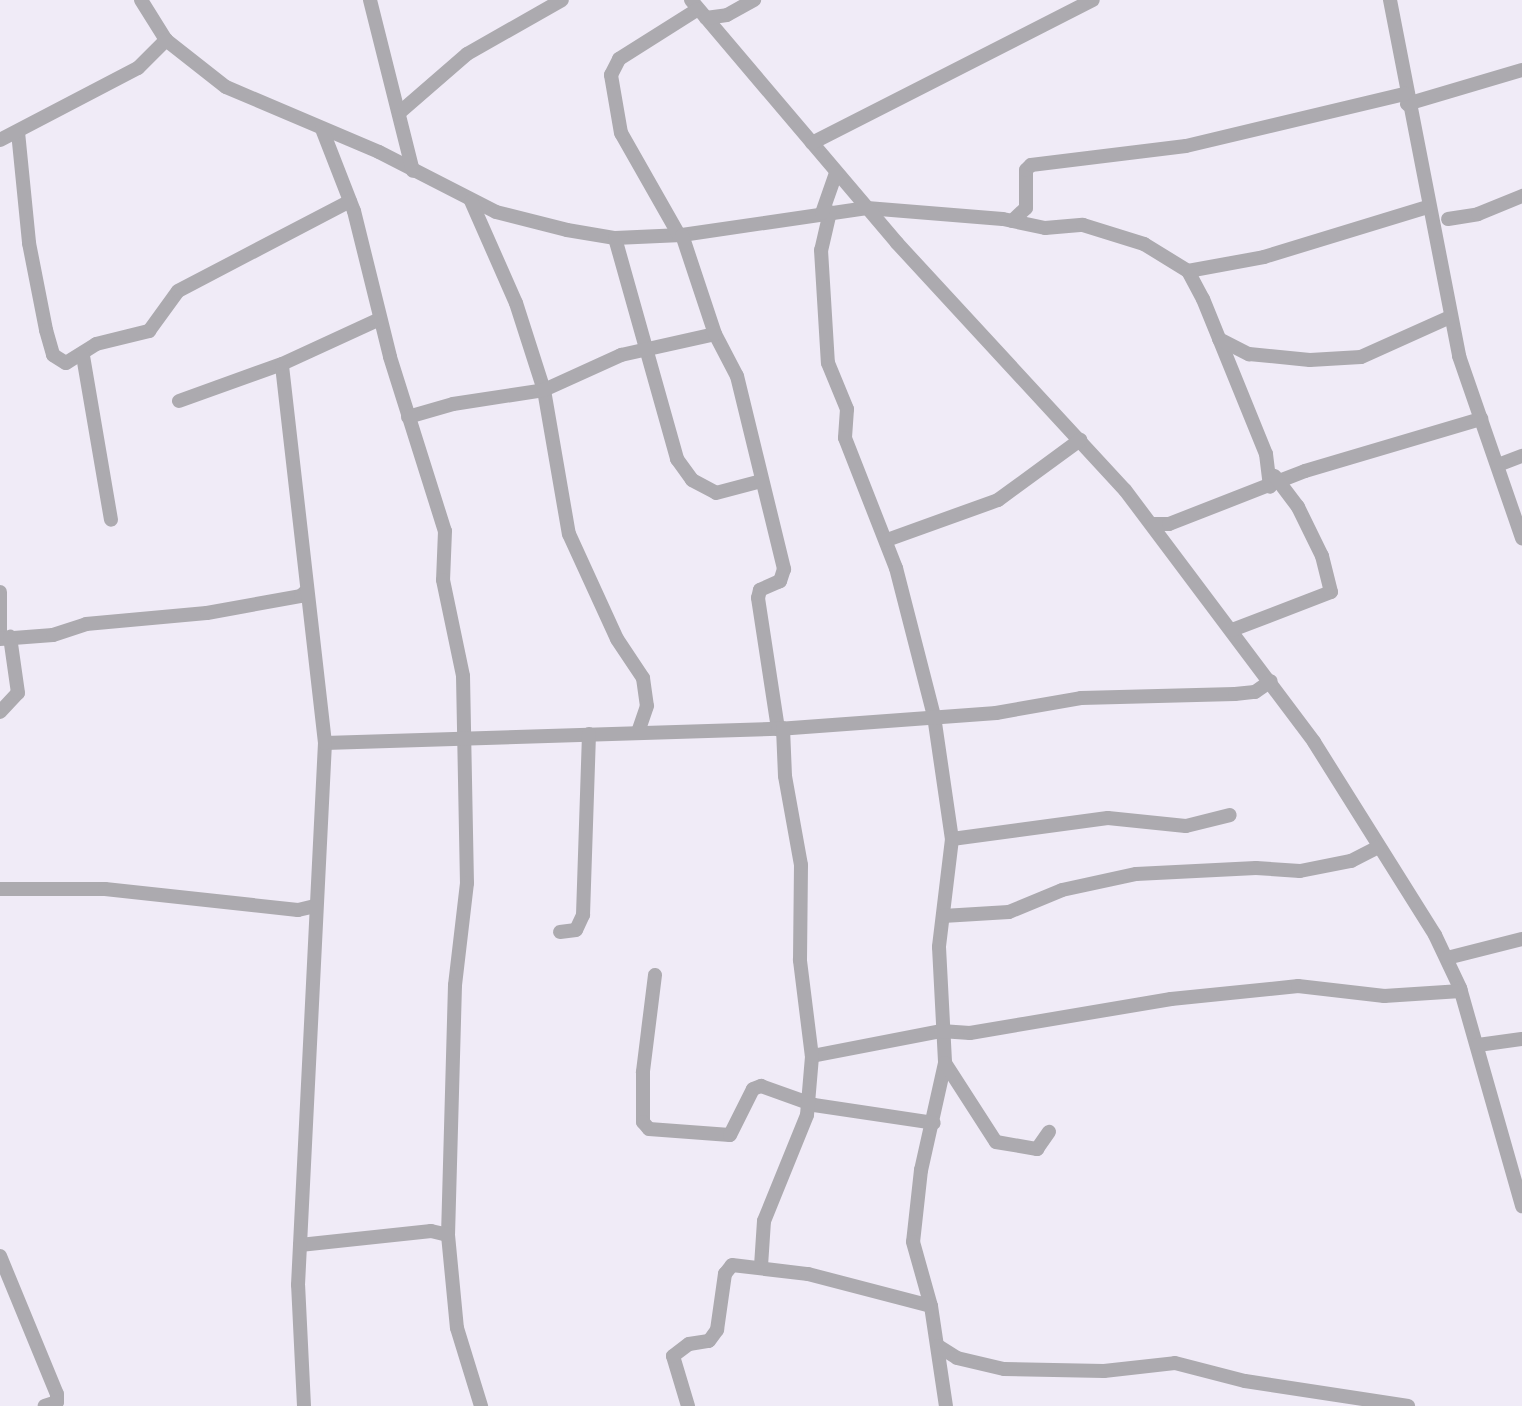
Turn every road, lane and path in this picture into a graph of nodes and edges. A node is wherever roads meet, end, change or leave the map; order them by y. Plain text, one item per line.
1 (141, 0) edge
2 (370, 0) edge
3 (562, 0) edge
4 (754, 0) edge
5 (1093, 0) edge
6 (1390, 0) edge
7 (698, 9) edge
8 (727, 15) junction
9 (722, 38) junction
10 (166, 40) junction
11 (1522, 70) edge
12 (1406, 99) junction
13 (399, 113) junction
14 (322, 129) junction
15 (18, 132) junction
16 (0, 140) edge
17 (812, 143) junction
18 (413, 171) junction
19 (836, 173) junction
20 (1522, 196) edge
21 (350, 201) junction
22 (471, 201) junction
23 (867, 208) junction
24 (826, 212) junction
25 (662, 213) junction
26 (1430, 216) junction
27 (1012, 221) junction
28 (680, 235) junction
29 (655, 236) junction
30 (615, 238) junction
31 (1188, 271) junction
32 (1450, 317) junction
33 (380, 319) junction
34 (715, 334) junction
35 (1219, 339) junction
36 (650, 349) junction
37 (1249, 354) junction
38 (83, 356) junction
39 (282, 364) junction
40 (1230, 370) junction
41 (544, 390) junction
42 (179, 401) dead end
43 (408, 417) junction
44 (1481, 419) junction
45 (1080, 440) junction
46 (1522, 456) edge
47 (1498, 465) junction
48 (761, 481) junction
49 (1274, 481) junction
50 (111, 520) dead end
51 (1153, 524) junction
52 (1169, 524) junction
53 (1522, 538) edge
54 (887, 540) junction
55 (1165, 542) junction
56 (0, 592) edge
57 (306, 597) junction
58 (1232, 630) junction
59 (6, 634) edge
60 (1271, 681) junction
61 (0, 712) edge
62 (934, 716) junction
63 (647, 728) junction
64 (781, 729) junction
65 (589, 734) junction
66 (465, 736) junction
67 (325, 743) junction
68 (1230, 815) dead end
69 (952, 839) junction
70 (1377, 848) junction
71 (0, 889) edge
72 (315, 906) junction
73 (943, 916) junction
74 (560, 932) dead end
75 (1522, 939) edge
76 (1447, 958) junction
77 (655, 975) dead end
78 (1461, 991) junction
79 (941, 1031) junction
80 (1522, 1039) edge
81 (1503, 1043) junction
82 (1478, 1045) junction
83 (812, 1056) junction
84 (945, 1063) junction
85 (1483, 1067) junction
86 (811, 1107) junction
87 (934, 1123) junction
88 (1049, 1132) dead end
89 (1522, 1206) edge
90 (448, 1219) junction
91 (431, 1231) junction
92 (448, 1235) junction
93 (300, 1245) junction
94 (0, 1256) edge
95 (761, 1266) junction
96 (923, 1281) junction
97 (906, 1296) junction
98 (931, 1306) junction
99 (938, 1346) junction
100 (45, 1406) edge
101 (304, 1406) edge
102 (481, 1406) edge
103 (688, 1406) edge
104 (946, 1406) edge
105 (1408, 1406) edge

1 - 10 street
2 - 13 street
3 - 13 street
4 - 8 street
5 - 17 street
6 - 12 street
7 - 8 street
7 - 9 street
7 - 25 street
8 - 9 street
9 - 17 street
10 - 14 street
10 - 15 street
11 - 12 street
12 - 26 street
12 - 27 street
13 - 18 street
14 - 18 street
14 - 21 street
15 - 16 street
15 - 38 street
17 - 19 street
18 - 22 street
19 - 23 street
19 - 24 street
20 - 26 street
21 - 33 street
21 - 38 street
22 - 30 street
22 - 41 street
23 - 24 street
23 - 27 street
23 - 45 street
24 - 28 street
24 - 54 street
25 - 28 street
25 - 29 street
26 - 31 street
26 - 32 street
27 - 31 street
28 - 29 street
28 - 34 street
29 - 30 street
30 - 36 street
31 - 35 street
32 - 37 street
32 - 44 street
33 - 39 street
33 - 43 street
34 - 36 street
34 - 48 street
35 - 37 street
35 - 40 street
36 - 41 street
36 - 48 street
37 - 40 street
38 - 50 street
39 - 42 street
39 - 57 street
40 - 49 street
41 - 43 street
41 - 63 street
43 - 66 street
44 - 47 street
44 - 49 street
45 - 51 street
45 - 54 street
46 - 47 street
47 - 53 street
48 - 64 street
49 - 52 street
49 - 58 street
51 - 52 street
51 - 55 street
52 - 55 street
54 - 62 street
55 - 58 street
56 - 59 street
57 - 59 street
57 - 67 street
58 - 60 street
59 - 61 street
60 - 62 street
60 - 70 street
62 - 64 street
62 - 69 street
63 - 64 street
63 - 65 street
64 - 83 street
65 - 66 street
65 - 74 street
66 - 67 street
66 - 90 street
67 - 72 street
68 - 69 street
69 - 73 street
70 - 73 street
70 - 76 street
71 - 72 street
72 - 93 street
73 - 79 street
75 - 76 street
76 - 78 street
77 - 86 street
78 - 79 street
78 - 82 street
79 - 83 street
79 - 84 street
80 - 81 street
81 - 82 street
81 - 85 street
82 - 85 street
83 - 86 street
84 - 87 street
84 - 88 street
85 - 89 street
86 - 87 street
86 - 95 street
87 - 96 street
90 - 91 street
90 - 92 street
91 - 92 street
91 - 93 street
92 - 102 street
93 - 101 street
94 - 100 street
95 - 97 street
95 - 103 street
96 - 97 street
96 - 98 street
97 - 98 street
98 - 99 street
99 - 104 street
99 - 105 street

